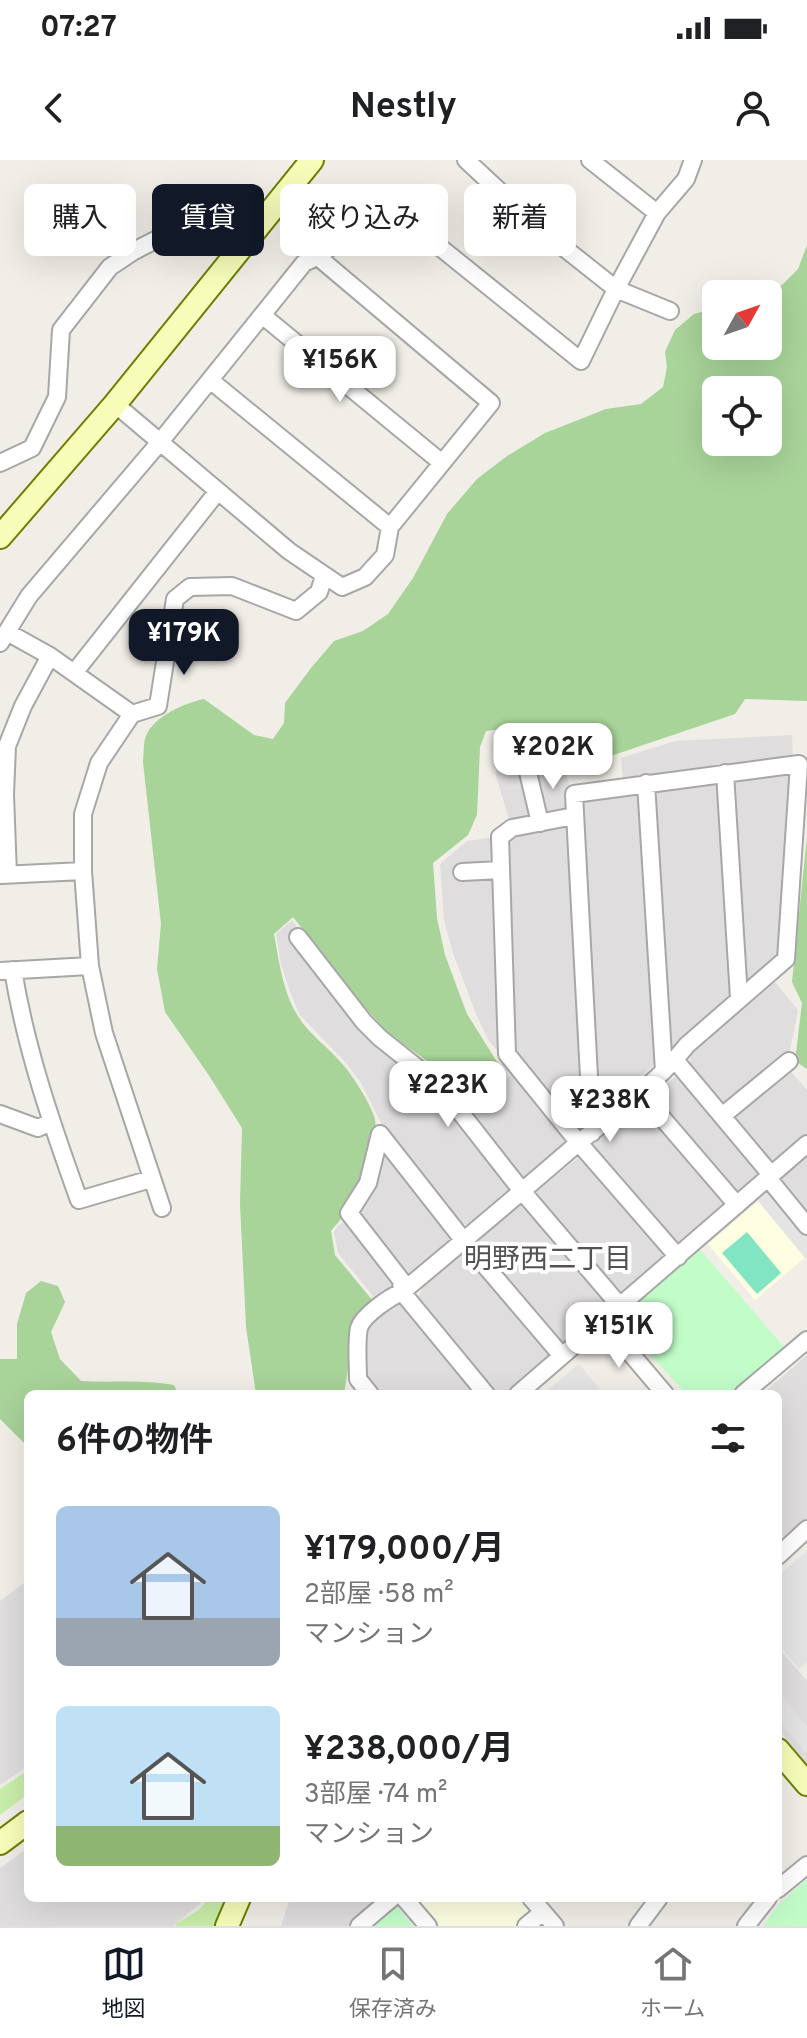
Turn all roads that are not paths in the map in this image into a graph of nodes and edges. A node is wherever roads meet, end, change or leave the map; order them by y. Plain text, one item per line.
1 (312, 160) edge
2 (590, 160) edge
3 (693, 160) edge
4 (474, 162) edge
5 (657, 213) junction
6 (264, 220) edge
7 (152, 242) edge
8 (235, 256) edge
9 (318, 257) junction
10 (616, 289) junction
11 (670, 311) dead end
12 (262, 315) junction
13 (210, 380) junction
14 (115, 404) junction
15 (160, 442) junction
16 (0, 463) edge
17 (442, 463) junction
18 (218, 491) junction
19 (3, 527) edge
20 (390, 527) junction
21 (324, 576) junction
22 (3, 637) edge
23 (50, 656) junction
24 (74, 673) junction
25 (132, 714) junction
26 (527, 768) dead end
27 (725, 773) junction
28 (646, 783) junction
29 (574, 816) junction
30 (540, 823) junction
31 (501, 870) junction
32 (83, 871) junction
33 (462, 872) dead end
34 (4, 875) edge
35 (298, 937) dead end
36 (90, 966) junction
37 (6, 971) edge
38 (739, 998) junction
39 (789, 1061) dead end
40 (669, 1065) junction
41 (640, 1092) junction
42 (0, 1114) edge
43 (722, 1116) junction
44 (51, 1122) junction
45 (585, 1138) junction
46 (807, 1144) edge
47 (768, 1178) junction
48 (151, 1179) junction
49 (522, 1191) junction
50 (737, 1205) junction
51 (162, 1208) dead end
52 (807, 1226) edge
53 (464, 1241) junction
54 (678, 1257) junction
55 (402, 1292) junction
56 (620, 1306) junction
57 (603, 1321) junction
58 (807, 1340) edge
59 (562, 1356) junction
60 (367, 1390) edge
61 (483, 1390) edge
62 (523, 1390) edge
63 (662, 1390) edge
64 (748, 1390) edge
65 (807, 1529) edge
66 (782, 1552) edge
67 (782, 1755) edge
68 (807, 1784) edge
69 (24, 1825) edge
70 (0, 1843) edge
71 (807, 1865) edge
72 (782, 1886) edge
73 (237, 1902) edge
74 (387, 1902) edge
75 (407, 1902) edge
76 (534, 1902) edge
77 (654, 1902) edge
78 (765, 1902) edge
79 (543, 1912) junction
80 (227, 1926) edge
81 (359, 1926) edge
82 (428, 1926) edge
83 (526, 1926) edge
84 (555, 1926) edge
85 (638, 1926) edge
86 (746, 1926) edge

1 - 6 street
2 - 5 street
3 - 5 street
4 - 10 street
5 - 10 street
7 - 16 street
8 - 14 street
9 - 10 street
9 - 12 street
9 - 17 street
10 - 11 street
12 - 13 street
12 - 17 street
13 - 15 street
13 - 20 street
14 - 15 street
14 - 19 street
15 - 18 street
15 - 22 street
17 - 20 street
18 - 21 street
18 - 24 street
20 - 21 street
21 - 25 street
22 - 23 street
23 - 24 street
23 - 34 street
24 - 25 street
25 - 32 street
26 - 30 street
27 - 28 street
27 - 38 street
27 - 38 street
28 - 29 street
28 - 40 street
29 - 30 street
29 - 45 street
30 - 31 street
31 - 33 street
31 - 45 street
32 - 34 street
32 - 36 street
35 - 49 street
36 - 37 street
36 - 48 street
37 - 44 street
38 - 40 street
39 - 43 street
40 - 41 street
40 - 43 street
41 - 45 street
41 - 50 street
42 - 44 street
43 - 47 street
44 - 48 street
45 - 49 street
45 - 54 street
46 - 47 street
47 - 50 street
47 - 52 street
48 - 51 street
49 - 53 street
49 - 56 street
50 - 54 street
53 - 55 street
53 - 55 street
53 - 59 street
54 - 56 street
55 - 60 street
55 - 61 street
56 - 57 street
57 - 59 street
57 - 63 street
58 - 64 street
59 - 62 street
65 - 66 street
67 - 68 street
69 - 70 street
71 - 72 street
73 - 80 street
74 - 81 street
75 - 82 street
76 - 79 street
77 - 85 street
78 - 86 street
79 - 83 street
79 - 84 street

